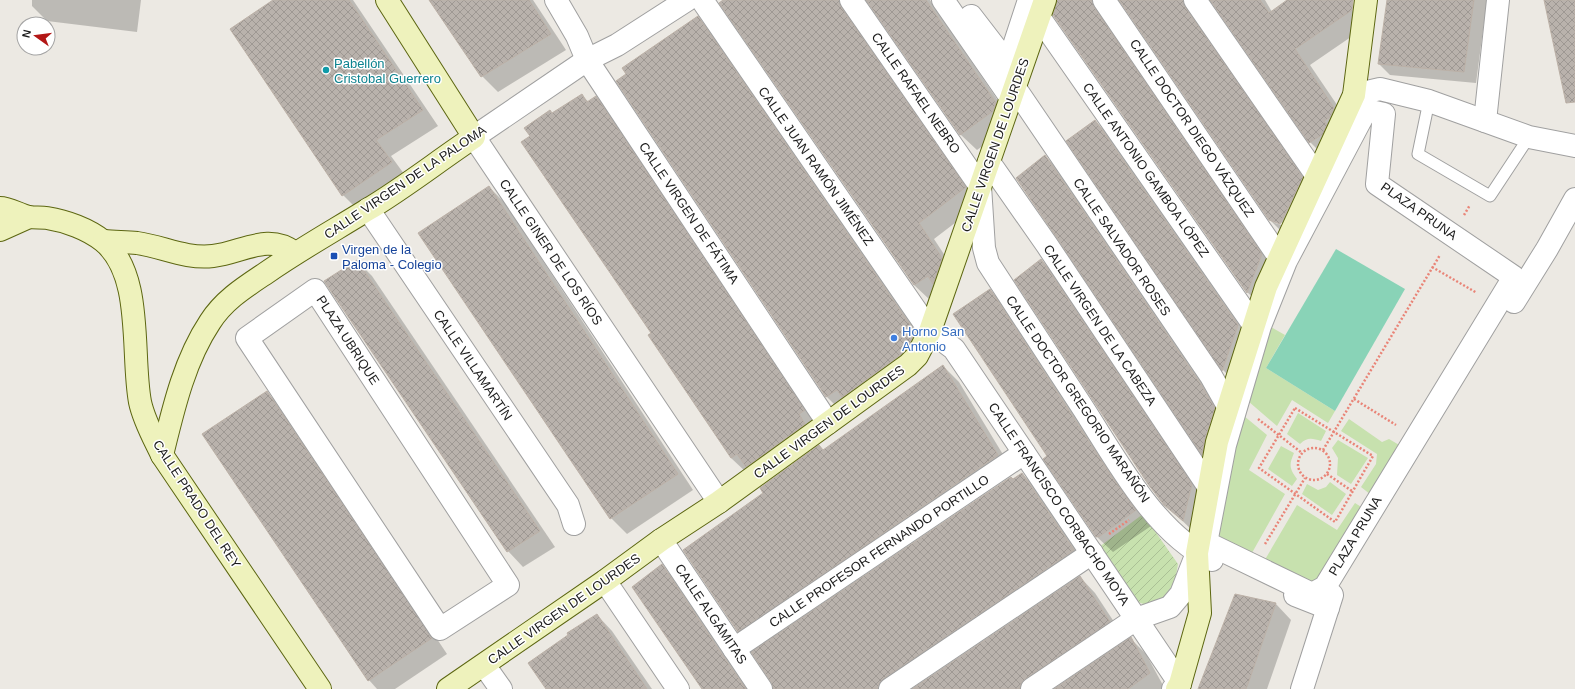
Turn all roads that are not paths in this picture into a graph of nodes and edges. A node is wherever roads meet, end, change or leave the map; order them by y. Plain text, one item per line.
1 (386, 0) edge
2 (556, 0) edge
3 (687, 0) edge
4 (702, 0) edge
5 (851, 0) edge
6 (943, 0) edge
7 (959, 0) edge
8 (1104, 0) edge
9 (1195, 0) edge
10 (1366, 0) edge
11 (1498, 0) edge
12 (1038, 6) edge
13 (587, 60) junction
14 (1013, 93) junction
15 (1354, 95) junction
16 (1429, 101) junction
17 (1485, 121) junction
18 (474, 137) junction
19 (1529, 137) junction
20 (1575, 146) edge
21 (989, 162) junction
22 (1317, 176) junction
23 (980, 186) junction
24 (1575, 199) edge
25 (0, 208) edge
26 (368, 210) junction
27 (29, 217) junction
28 (0, 230) edge
29 (104, 241) junction
30 (295, 253) junction
31 (1279, 257) junction
32 (1253, 324) junction
33 (930, 331) junction
34 (1228, 406) junction
35 (828, 423) junction
36 (1024, 453) junction
37 (162, 455) junction
38 (1210, 489) junction
39 (719, 502) junction
40 (574, 524) dead end
41 (661, 540) junction
42 (1090, 551) junction
43 (1197, 554) junction
44 (1253, 566) joint
45 (605, 581) junction
46 (1328, 608) junction
47 (1136, 619) junction
48 (440, 629) joint
49 (734, 649) junction
50 (484, 665) junction
51 (1177, 687) edge
52 (320, 689) edge
53 (448, 689) edge
54 (501, 689) edge
55 (678, 689) edge
56 (761, 689) edge
57 (890, 689) edge
58 (1032, 689) edge
59 (1302, 689) edge

1 - 18 street, CALLE GINER DE LOS RÍOS
2 - 13 street, CALLE VIRGEN DE FÁTIMA
3 - 13 street, CALLE VIRGEN DE LA PALOMA
4 - 33 street, CALLE JUAN RAMÓN JIMÉNEZ
5 - 23 street, CALLE RAFAEL NEBRO
6 - 14 street, CALLE SALVADOR ROSES
7 - 12 street
8 - 31 street, CALLE DOCTOR DIEGO VÁZQUEZ
9 - 22 street
10 - 15 street
11 - 17 street
12 - 14 street, CALLE VIRGEN DE LOURDES
12 - 32 street, CALLE ANTONIO GAMBOA LÓPEZ
13 - 18 street, CALLE VIRGEN DE LA PALOMA
13 - 35 street, CALLE VIRGEN DE FÁTIMA
14 - 21 street, CALLE VIRGEN DE LOURDES
14 - 34 street, CALLE SALVADOR ROSES
15 - 16 street
15 - 22 street
16 - 17 street
16 - 19 lane
17 - 19 street
18 - 26 street, CALLE VIRGEN DE LA PALOMA
18 - 39 street, CALLE GINER DE LOS RÍOS
19 - 20 street
21 - 23 street, CALLE VIRGEN DE LOURDES
21 - 38 street, CALLE VIRGEN DE LA CABEZA
22 - 31 street
23 - 33 street, CALLE VIRGEN DE LOURDES
23 - 43 street, CALLE DOCTOR GREGORIO MARAÑÓN
24 - 46 street
25 - 27 street, CALLE PRADO DEL REY
26 - 30 street, CALLE VIRGEN DE LA PALOMA
26 - 40 street, CALLE VILLAMARTÍN
27 - 28 street, CALLE PRADO DEL REY
27 - 29 street, CALLE PRADO DEL REY
29 - 30 street
29 - 37 street, CALLE PRADO DEL REY
30 - 37 street, CALLE VIRGEN DE LA PALOMA
31 - 32 street
32 - 34 street
33 - 35 street, CALLE VIRGEN DE LOURDES
33 - 36 street, CALLE FRANCISCO CORBACHO MOYA
34 - 38 street
35 - 39 street, CALLE VIRGEN DE LOURDES
36 - 42 street, CALLE FRANCISCO CORBACHO MOYA
36 - 49 street, CALLE PROFESOR FERNANDO PORTILLO
37 - 52 street, CALLE PRADO DEL REY
38 - 43 street
39 - 41 street, CALLE VIRGEN DE LOURDES
41 - 45 street, CALLE VIRGEN DE LOURDES
41 - 49 street, CALLE ALGÁMITAS
42 - 47 street, CALLE FRANCISCO CORBACHO MOYA
42 - 57 street
43 - 46 street, CALLE DOCTOR GREGORIO MARAÑÓN
43 - 47 street
43 - 51 street
44 - 44 street, PLAZA PRUNA
45 - 50 street, CALLE VIRGEN DE LOURDES
45 - 55 street
46 - 59 street
47 - 51 street, CALLE FRANCISCO CORBACHO MOYA
47 - 58 street
48 - 48 street, PLAZA UBRIQUE
49 - 56 street, CALLE ALGÁMITAS
50 - 53 street, CALLE VIRGEN DE LOURDES
50 - 54 street

